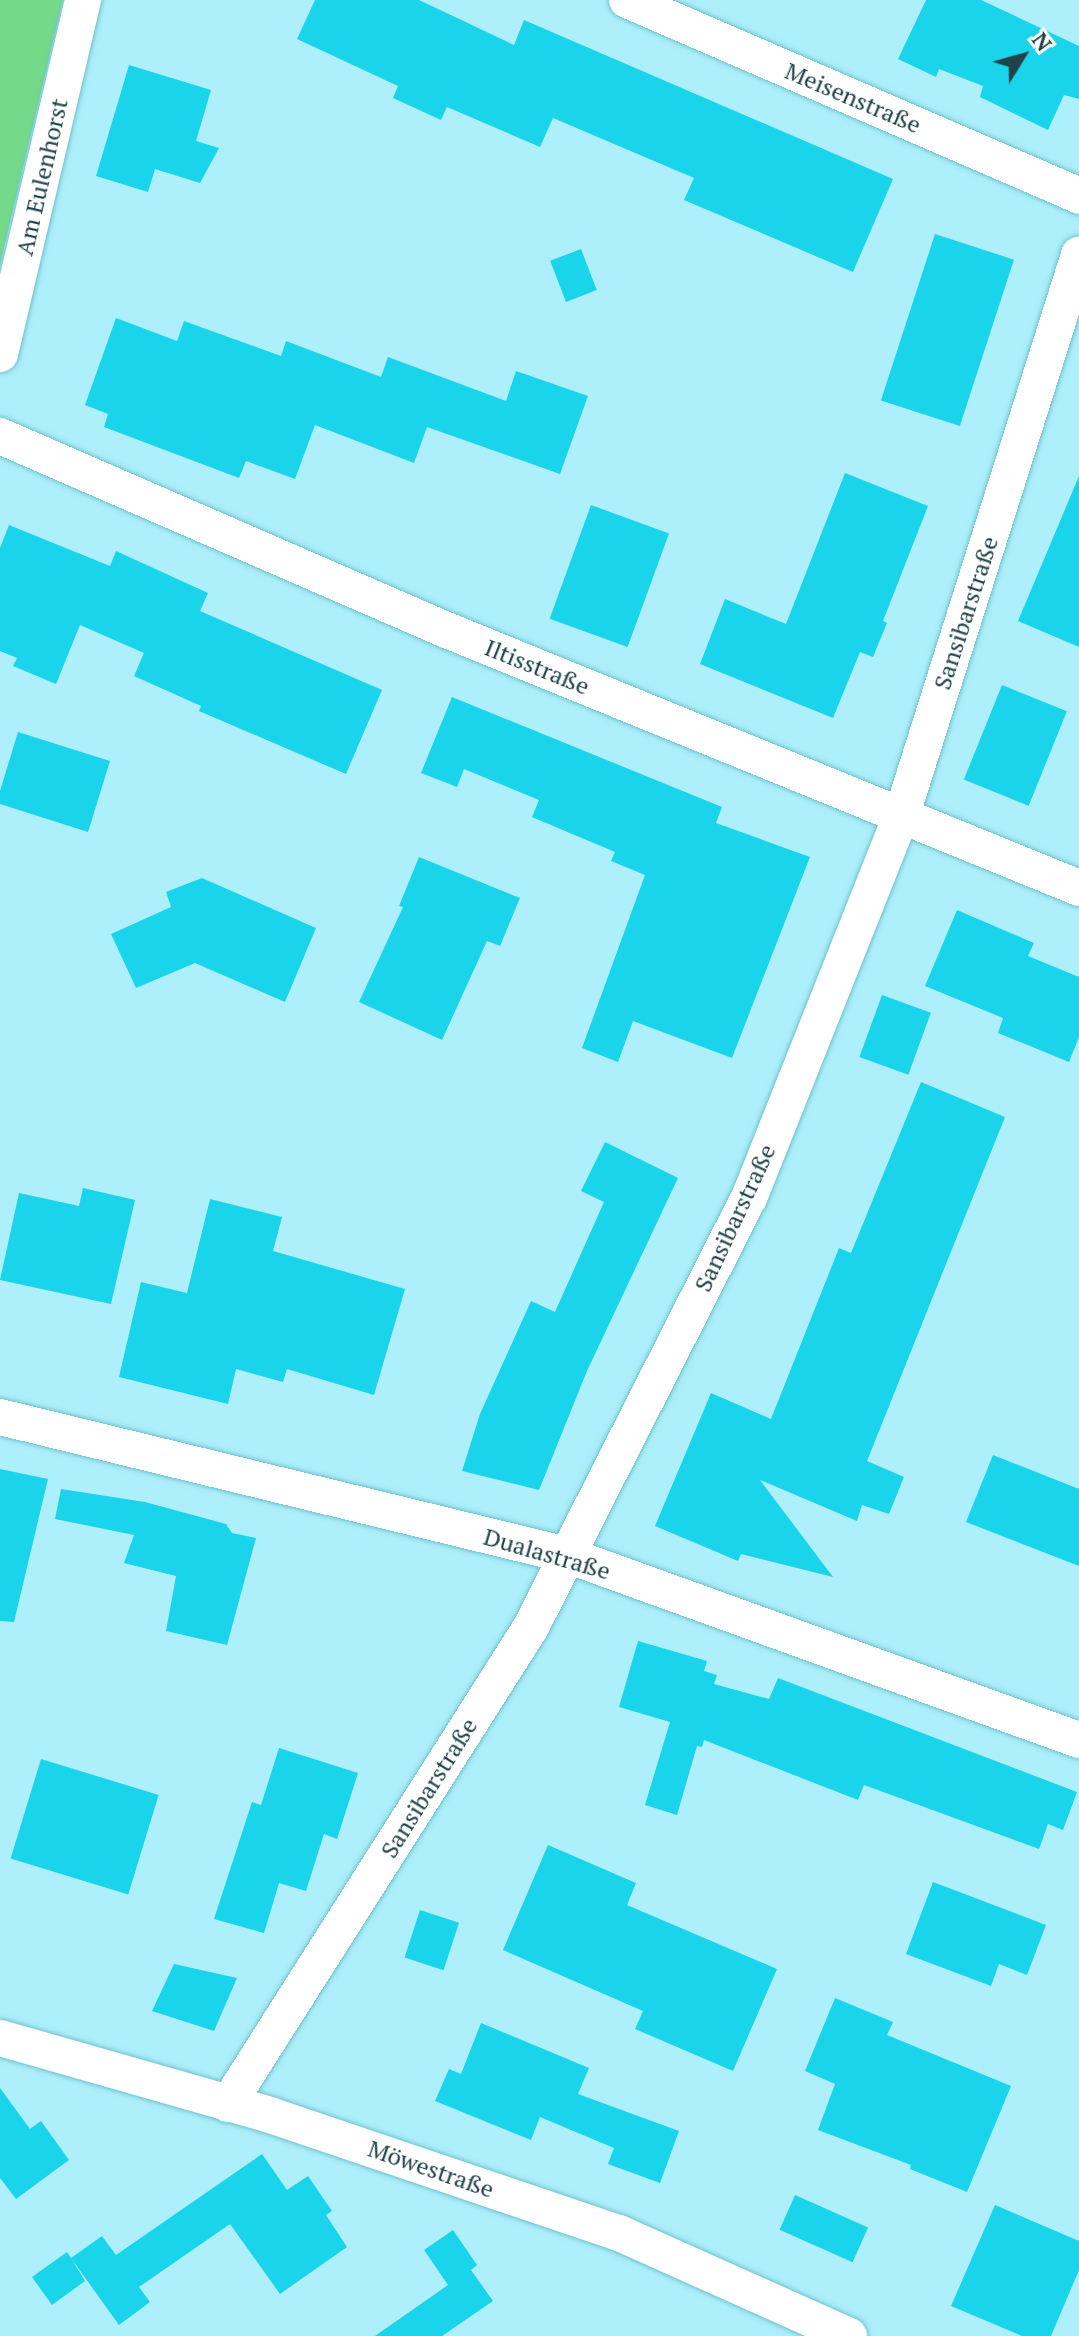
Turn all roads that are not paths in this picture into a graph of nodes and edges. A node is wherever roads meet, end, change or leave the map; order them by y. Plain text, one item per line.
1 (83, 0) edge
2 (627, 0) edge
3 (1079, 196) edge
4 (1079, 255) edge
5 (0, 354) edge
6 (0, 436) edge
7 (901, 817) junction
8 (1079, 888) edge
9 (0, 1417) edge
10 (567, 1555) junction
11 (1079, 1740) edge
12 (0, 2038) edge
13 (228, 2104) junction
14 (849, 2336) edge

1 - 5 street, Am Eulenhorst
2 - 3 street, Meisenstraße
4 - 7 street, Sansibarstraße
6 - 7 street, Iltisstraße
7 - 8 street, Iltisstraße
7 - 10 street, Sansibarstraße
9 - 10 street, Dualastraße
10 - 11 street, Dualastraße
10 - 13 street, Sansibarstraße
12 - 13 street, Möwestraße
13 - 14 street, Möwestraße

